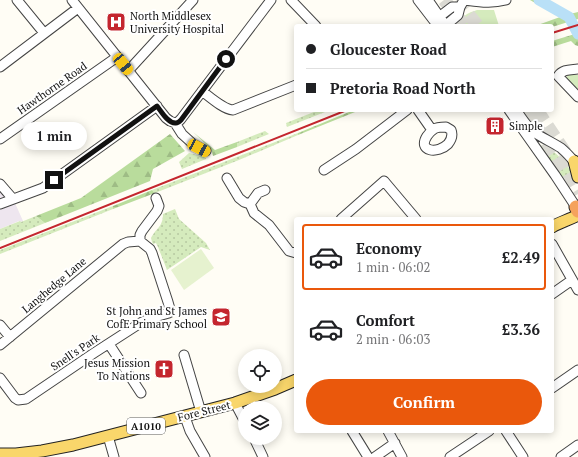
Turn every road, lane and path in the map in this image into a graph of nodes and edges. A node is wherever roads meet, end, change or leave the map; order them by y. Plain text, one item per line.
1 (17, 0) edge
2 (72, 0) edge
3 (192, 0) edge
4 (271, 0) edge
5 (291, 0) edge
6 (418, 0) edge
7 (428, 0) edge
8 (506, 0) edge
9 (463, 2) edge
10 (78, 8) junction
11 (441, 23) edge
12 (314, 24) edge
13 (44, 33) junction
14 (117, 57) junction
15 (0, 67) edge
16 (578, 69) edge
17 (128, 71) junction
18 (294, 86) edge
19 (202, 91) junction
20 (578, 98) edge
21 (157, 106) junction
22 (404, 112) edge
23 (419, 112) edge
24 (510, 112) edge
25 (517, 112) edge
26 (175, 123) junction
27 (432, 130) dead end
28 (0, 139) edge
29 (206, 152) dead end
30 (576, 164) edge
31 (324, 170) dead end
32 (578, 177) edge
33 (227, 178) dead end
34 (0, 184) edge
35 (266, 190) dead end
36 (156, 198) dead end
37 (13, 199) junction
38 (0, 204) edge
39 (250, 204) junction
40 (577, 209) edge
41 (343, 217) edge
42 (414, 217) edge
43 (555, 225) edge
44 (140, 241) junction
45 (554, 248) edge
46 (294, 252) edge
47 (572, 280) junction
48 (578, 290) edge
49 (554, 293) edge
50 (0, 325) edge
51 (10, 337) junction
52 (108, 344) junction
53 (0, 345) edge
54 (184, 355) dead end
55 (578, 370) edge
56 (0, 378) edge
57 (294, 381) edge
58 (554, 387) edge
59 (141, 393) dead end
60 (235, 403) junction
61 (238, 409) edge
62 (200, 412) junction
63 (185, 417) junction
64 (353, 433) edge
65 (389, 433) edge
66 (486, 433) edge
67 (507, 433) edge
68 (108, 436) junction
69 (395, 444) junction
70 (258, 445) edge
71 (578, 445) edge
72 (0, 454) edge
73 (114, 457) edge
74 (204, 457) edge
75 (264, 457) edge
76 (368, 457) edge
77 (375, 457) edge
78 (402, 457) edge
79 (450, 457) edge
80 (523, 457) edge
81 (561, 457) edge

1 - 13 street
2 - 10 street
3 - 17 street
4 - 19 street
5 - 12 street
6 - 11 street
7 - 11 street
8 - 9 street
9 - 11 street
10 - 13 street
10 - 14 street
13 - 15 street
14 - 17 street
14 - 28 street, Hawthorne Road
16 - 20 street
17 - 21 street
18 - 19 street
19 - 26 street
21 - 26 street
21 - 37 street
22 - 31 street
23 - 27 street
24 - 40 street
25 - 30 street
26 - 29 street
30 - 32 main road
33 - 39 street
34 - 37 street
35 - 39 street
36 - 44 street
37 - 38 street
39 - 46 street
40 - 43 main road
41 - 42 street
44 - 51 street, Langhedge Lane
44 - 52 street, Snell's Park
45 - 47 street
47 - 48 street
47 - 49 street
50 - 51 street
51 - 53 street, Langhedge Lane
52 - 56 street, Snell's Park
52 - 59 street
54 - 62 street
55 - 58 street
57 - 60 main road, Fore Street / A1010
60 - 61 street
60 - 62 main road, Fore Street / A1010
62 - 63 main road, Fore Street / A1010
63 - 68 main road, Fore Street / A1010
63 - 74 street
64 - 76 street
65 - 69 street
66 - 79 street
67 - 80 street
68 - 72 main road, Fore Street / A1010
68 - 73 street
69 - 77 street
69 - 78 street
70 - 75 street
71 - 81 street

